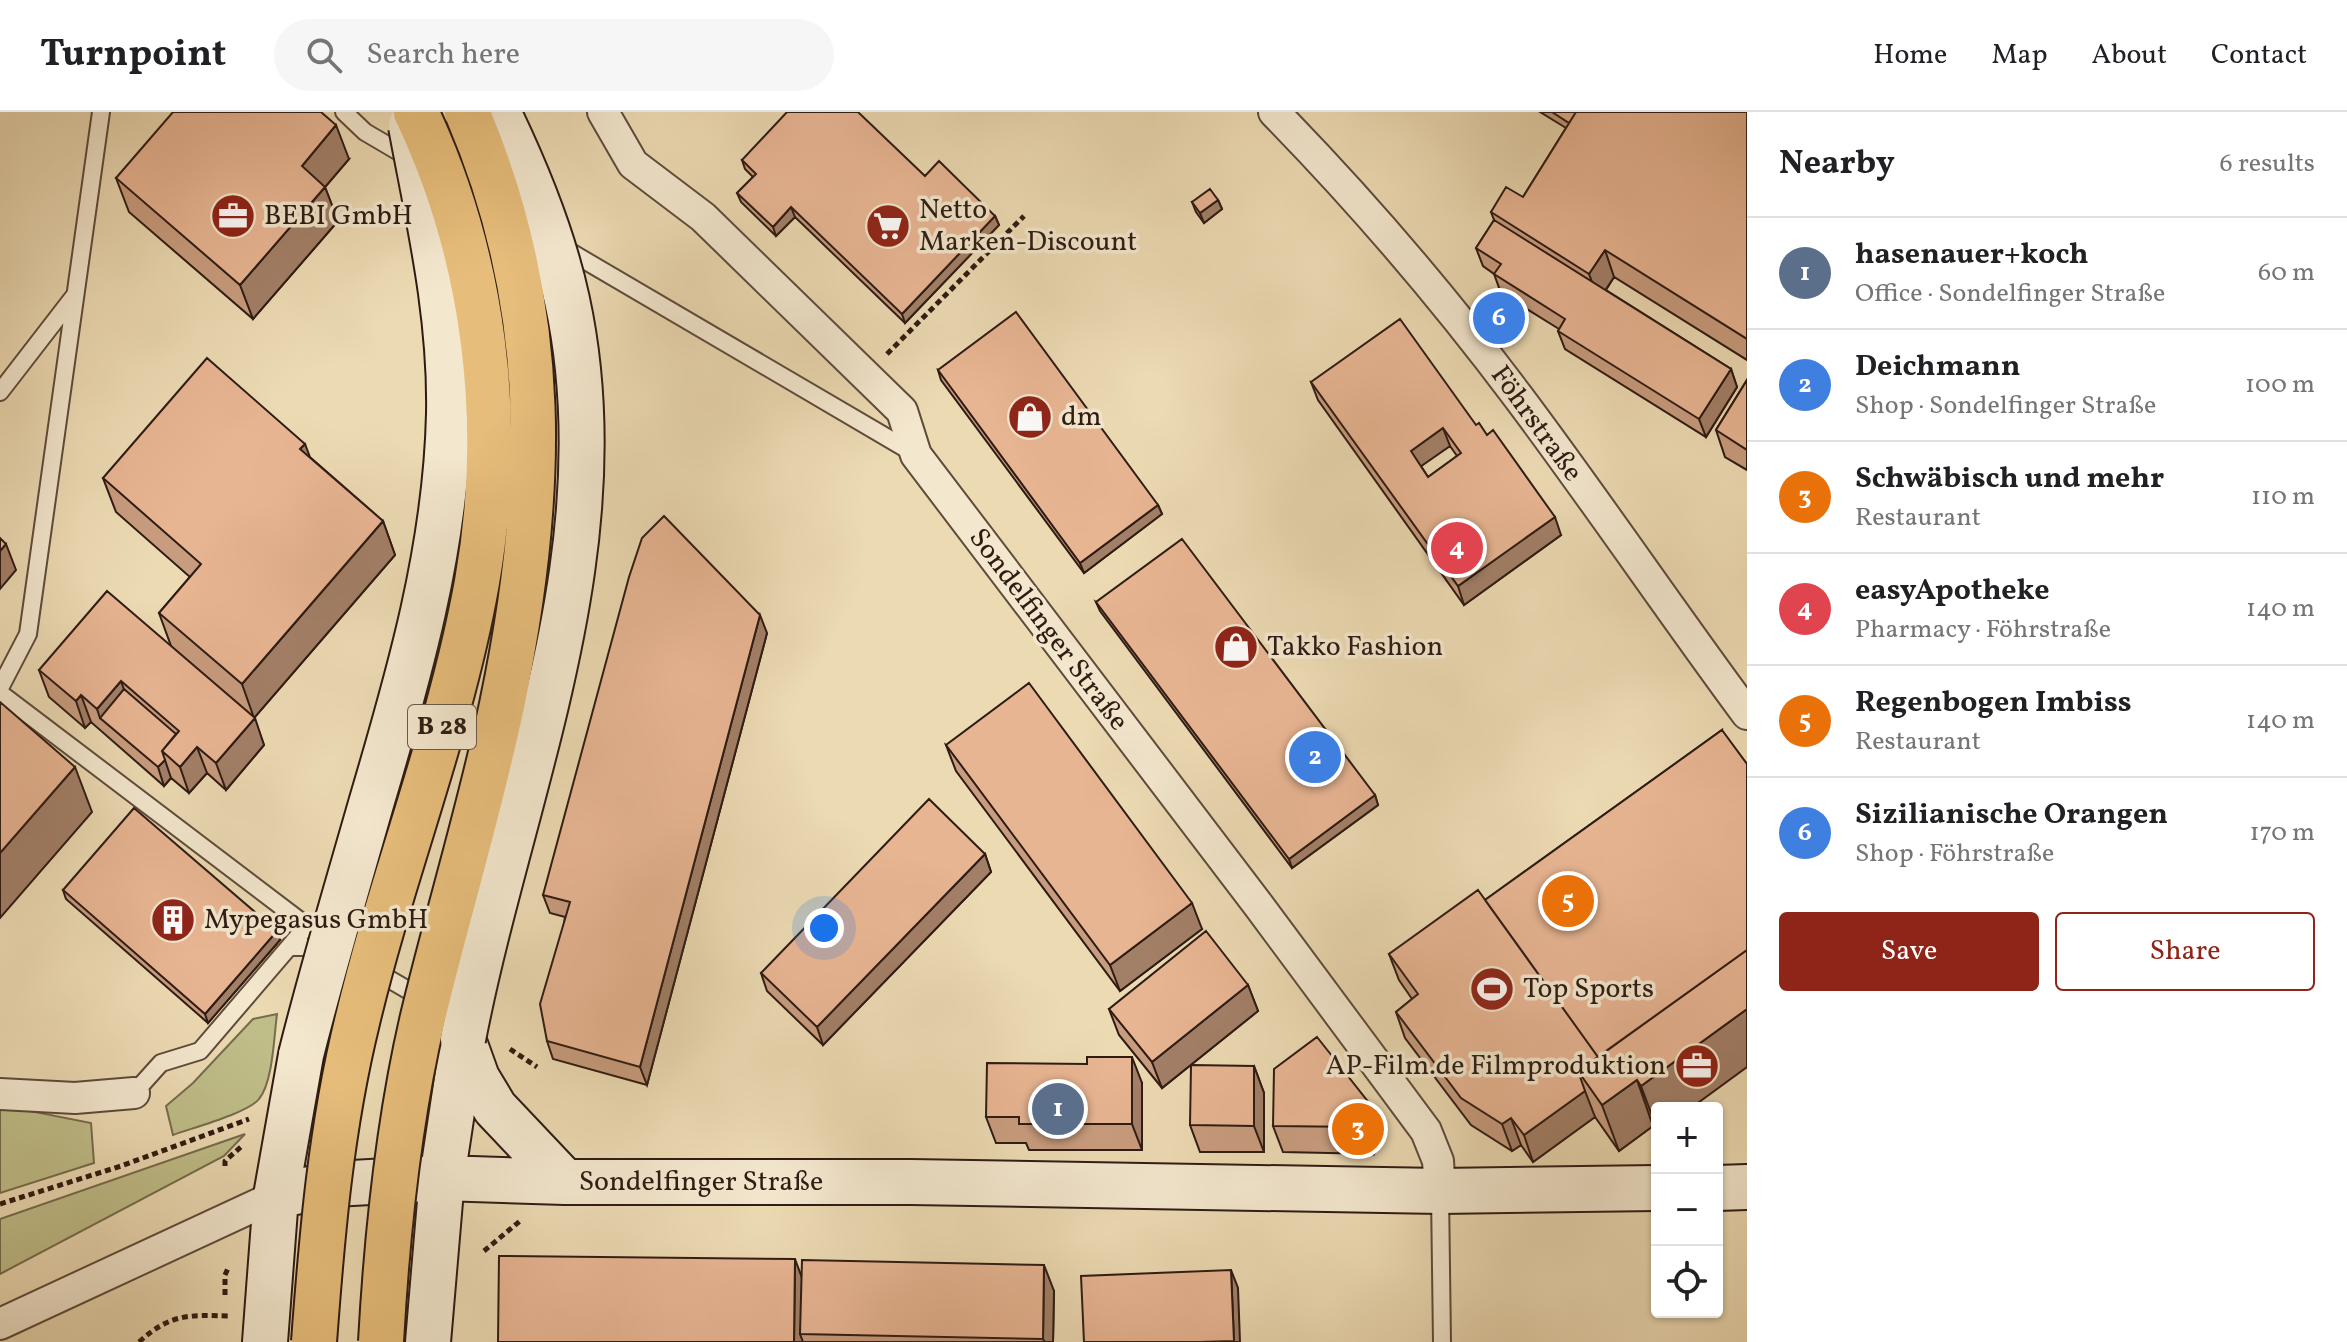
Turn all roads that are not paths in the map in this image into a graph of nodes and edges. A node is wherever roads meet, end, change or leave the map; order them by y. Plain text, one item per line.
1 (101, 112) edge
2 (344, 112) edge
3 (408, 112) edge
4 (416, 112) edge
5 (467, 112) edge
6 (498, 112) edge
7 (603, 112) edge
8 (1274, 112) edge
9 (76, 293) junction
10 (0, 392) edge
11 (916, 455) junction
12 (0, 690) edge
13 (1747, 714) edge
14 (289, 947) junction
15 (473, 1035) junction
16 (134, 1093) joint
17 (0, 1094) edge
18 (474, 1106) junction
19 (442, 1178) junction
20 (565, 1182) junction
21 (1747, 1187) edge
22 (1651, 1188) edge
23 (1723, 1188) edge
24 (1440, 1191) junction
25 (276, 1196) junction
26 (0, 1324) edge
27 (251, 1329) edge
28 (314, 1342) edge
29 (381, 1342) edge
30 (428, 1342) edge
31 (1442, 1342) edge

1 - 9 lane
2 - 11 lane
3 - 25 main road, bridge
4 - 28 main road, B 28, bridge
5 - 29 main road, B 28, bridge
6 - 15 main road, bridge
7 - 11 street, Sondelfinger Straße
8 - 13 street, Föhrstraße
9 - 10 lane
9 - 12 lane
11 - 24 street, Sondelfinger Straße
12 - 14 lane
14 - 15 lane
14 - 16 lane
15 - 18 main road
16 - 17 street
18 - 19 main road
18 - 20 main road
19 - 20 main road, Sondelfinger Straße
19 - 25 main road, Sondelfinger Straße
19 - 30 main road
20 - 24 main road, Sondelfinger Straße
21 - 23 main road
22 - 24 main road, Sondelfinger Straße
24 - 31 lane
25 - 26 street
25 - 27 main road

